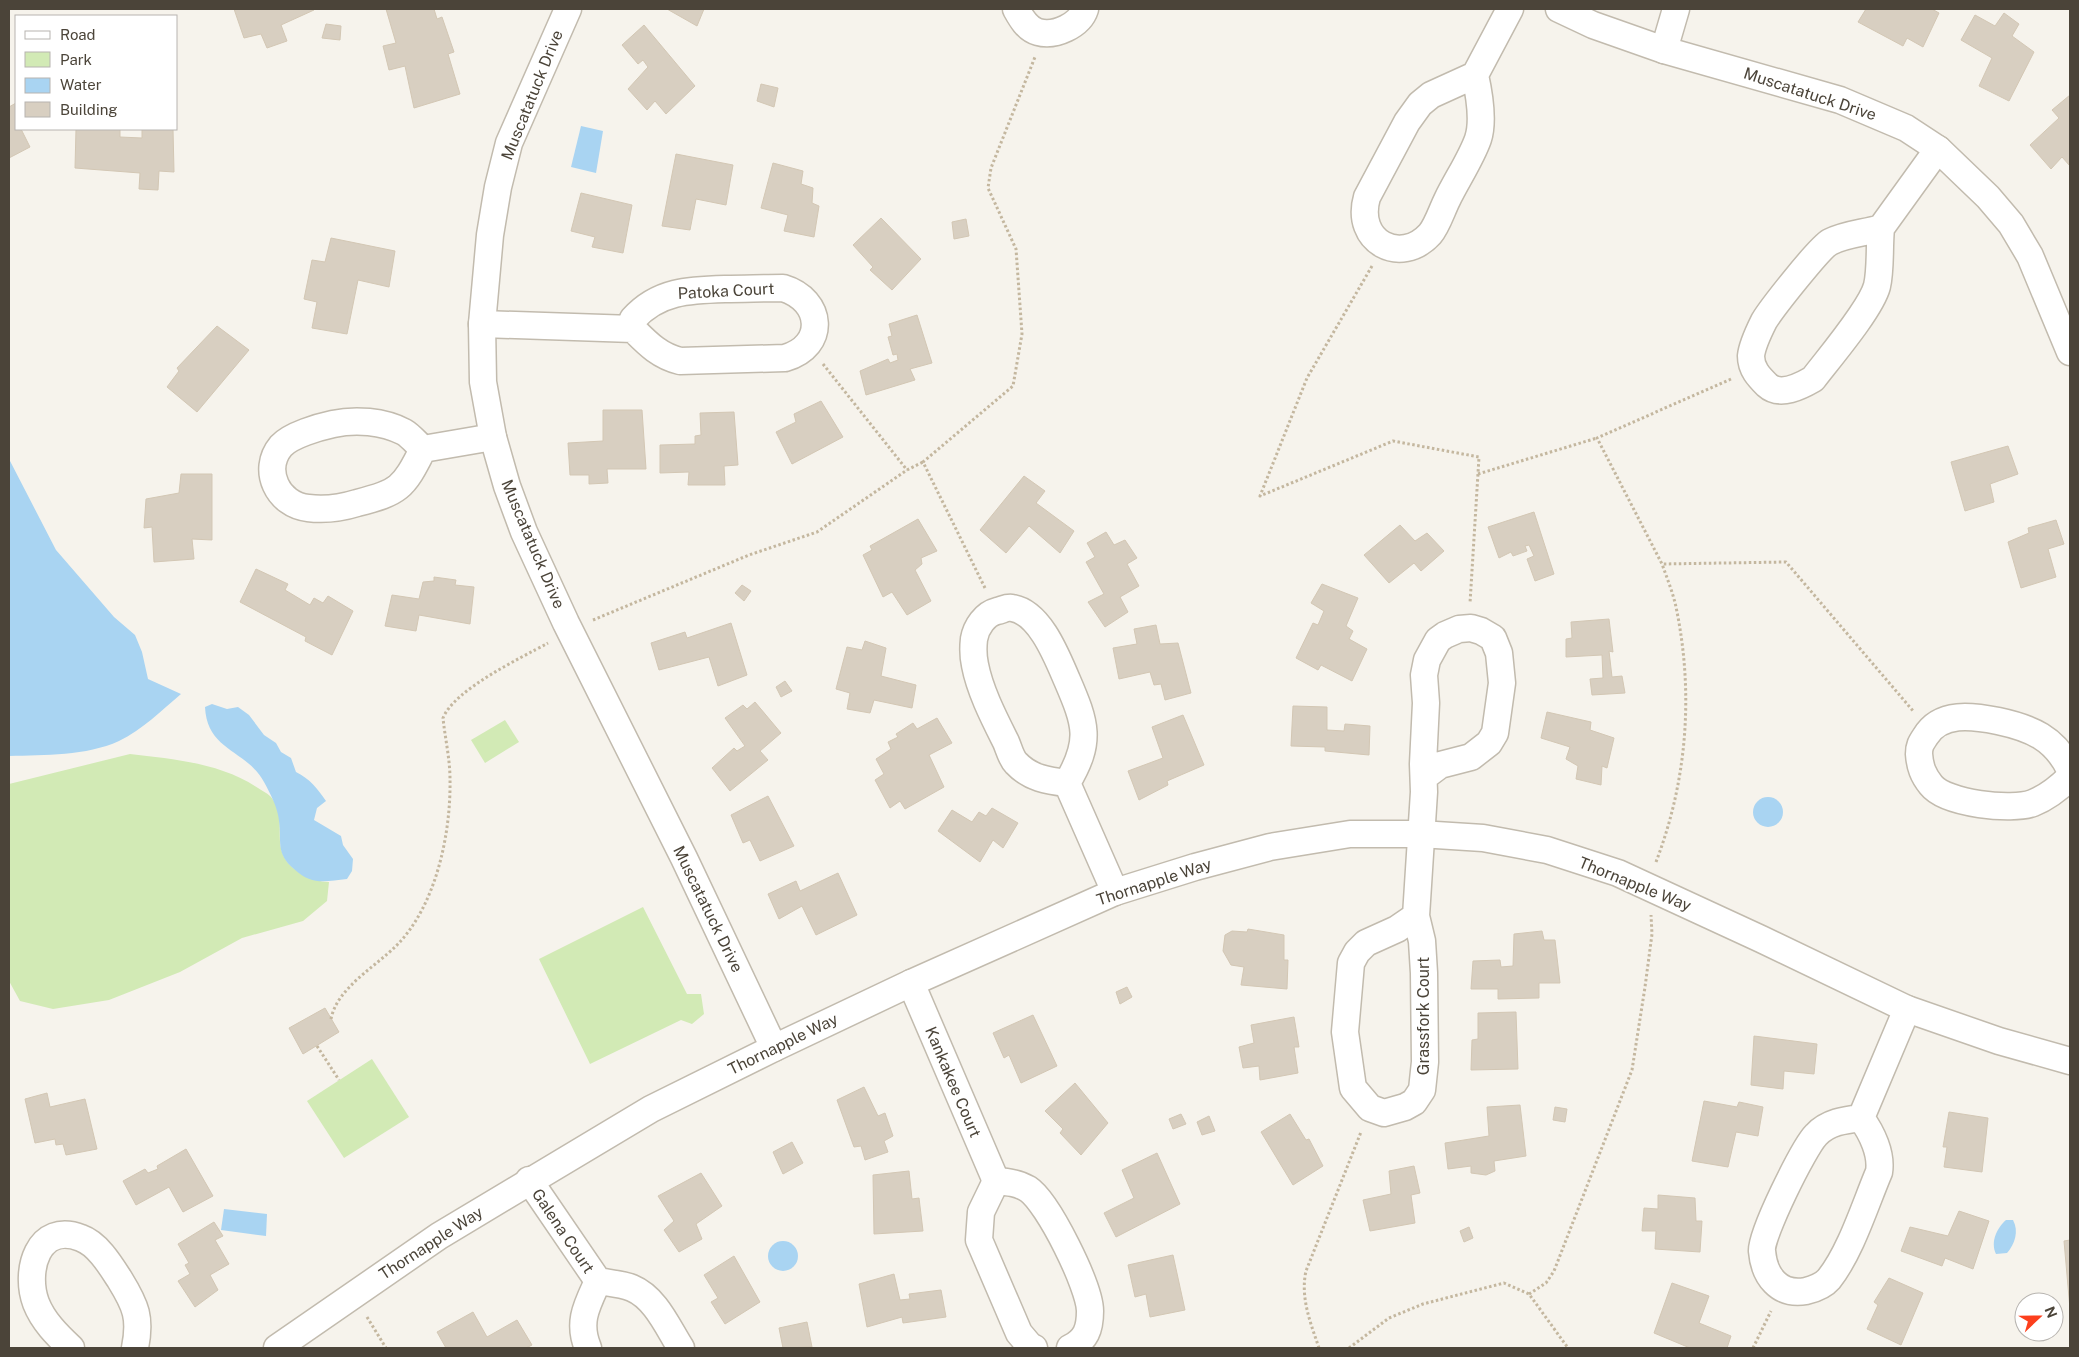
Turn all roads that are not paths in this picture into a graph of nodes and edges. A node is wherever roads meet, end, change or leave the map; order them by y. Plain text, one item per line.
1 (568, 9) edge
2 (1016, 9) edge
3 (1085, 9) edge
4 (1510, 9) edge
5 (1559, 9) edge
6 (1676, 9) edge
7 (1664, 50) junction
8 (1475, 75) junction
9 (1938, 149) junction
10 (1881, 228) junction
11 (482, 324) junction
12 (633, 328) junction
13 (2070, 352) edge
14 (493, 437) junction
15 (423, 449) junction
16 (2070, 770) edge
17 (1424, 777) junction
18 (2070, 777) edge
19 (1067, 783) junction
20 (1420, 834) junction
21 (1115, 892) junction
22 (1416, 916) junction
23 (911, 983) junction
24 (1907, 1009) junction
25 (774, 1048) junction
26 (2070, 1061) edge
27 (1861, 1118) junction
28 (529, 1180) junction
29 (996, 1181) junction
30 (598, 1281) junction
31 (71, 1348) edge
32 (134, 1348) edge
33 (277, 1348) edge
34 (588, 1348) edge
35 (681, 1348) edge
36 (1034, 1348) edge
37 (1070, 1348) edge

1 - 11 street, Muscatatuck Drive
2 - 3 street
4 - 8 street
5 - 7 street, Muscatatuck Drive
6 - 7 street
7 - 9 street, Muscatatuck Drive
8 - 8 street
9 - 10 street
9 - 13 street, Muscatatuck Drive
10 - 10 street
11 - 12 street
11 - 14 street, Muscatatuck Drive
12 - 12 street, Patoka Court
14 - 15 street
14 - 25 street, Muscatatuck Drive
15 - 15 street
16 - 18 street
17 - 17 street, Grassfork Court
17 - 20 street, Grassfork Court
19 - 19 street
19 - 21 street
20 - 21 street, Thornapple Way
20 - 22 street, Grassfork Court
20 - 24 street, Thornapple Way
21 - 23 street, Thornapple Way
22 - 22 street, Grassfork Court
23 - 25 street, Thornapple Way
23 - 29 street, Kankakee Court
24 - 26 street, Thornapple Way
24 - 27 street
25 - 28 street, Thornapple Way
27 - 27 street
28 - 30 street, Galena Court
28 - 33 street, Thornapple Way
29 - 36 street
29 - 37 street
30 - 34 street, Galena Court
30 - 35 street, Galena Court
31 - 32 street

